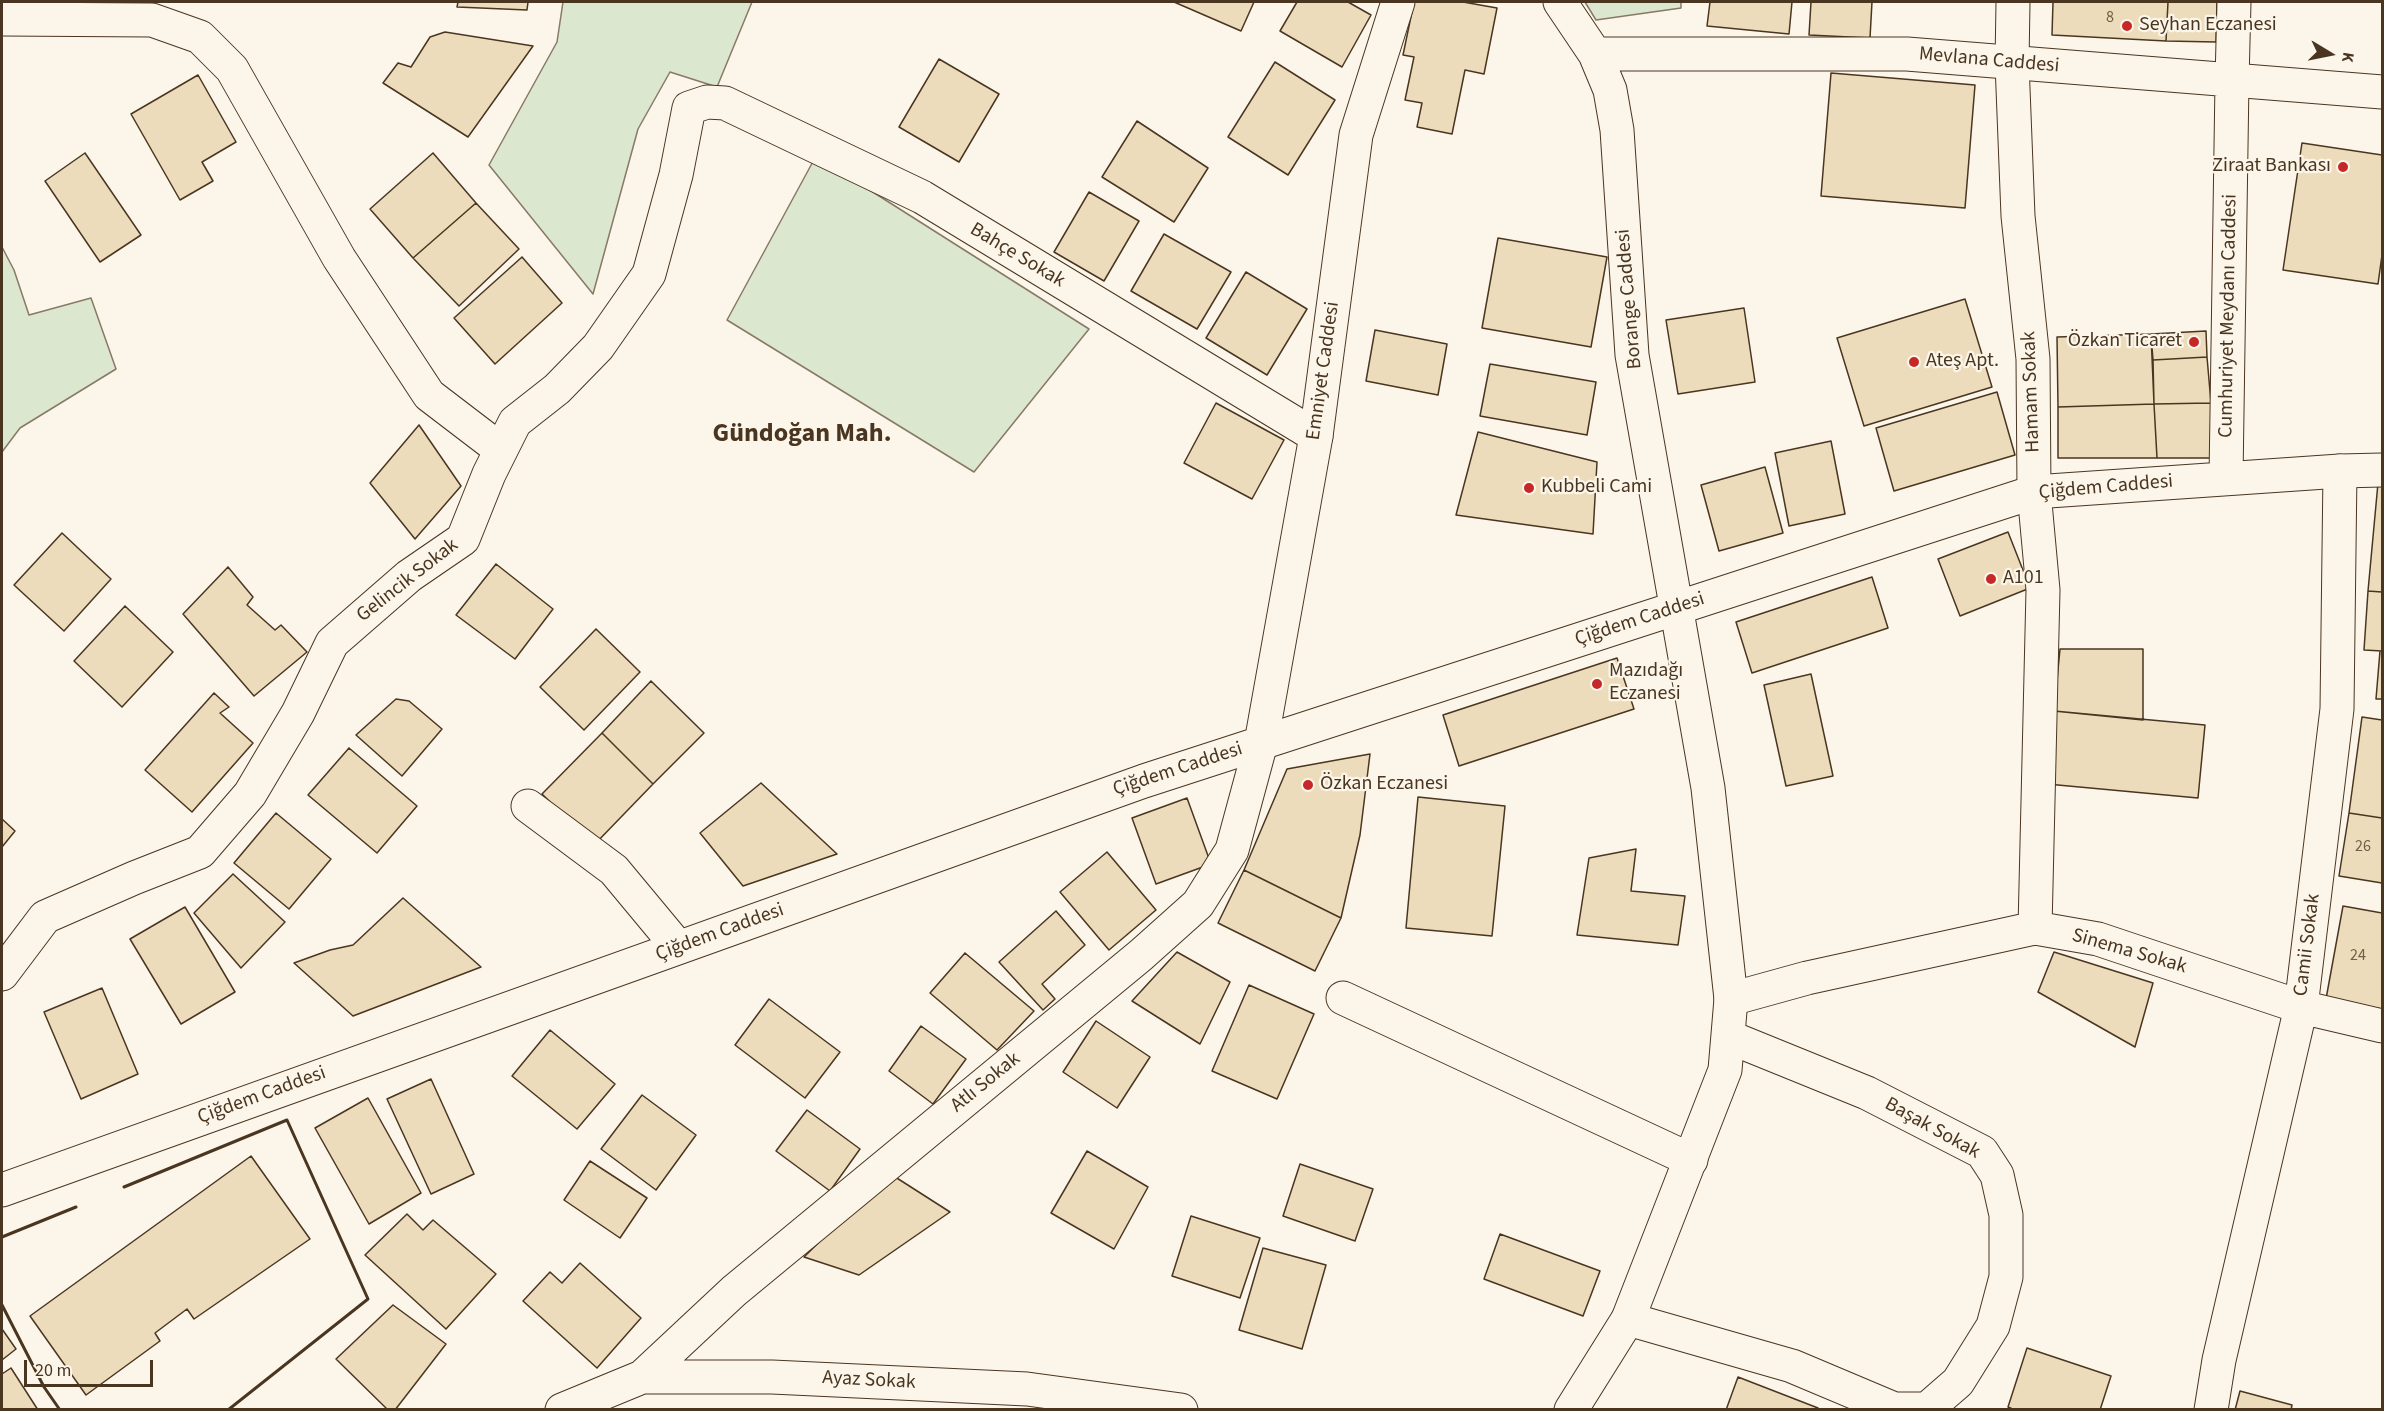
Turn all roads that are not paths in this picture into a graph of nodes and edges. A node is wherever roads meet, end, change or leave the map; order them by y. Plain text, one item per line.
1 (1398, 2) edge
2 (1560, 2) edge
3 (2013, 2) edge
4 (2234, 2) edge
5 (2, 19) edge
6 (1595, 54) junction
7 (2012, 63) junction
8 (2232, 81) junction
9 (2382, 92) edge
10 (707, 102) joint
11 (1316, 436) junction
12 (501, 450) junction
13 (2382, 470) edge
14 (2340, 471) junction
15 (2226, 478) junction
16 (2034, 492) junction
17 (1678, 608) junction
18 (1261, 743) junction
19 (528, 806) dead end
20 (2035, 927) junction
21 (678, 948) junction
22 (2, 974) edge
23 (1343, 998) dead end
24 (1731, 999) junction
25 (2301, 1007) junction
26 (2382, 1026) edge
27 (1729, 1037) junction
28 (1691, 1160) junction
29 (2, 1190) edge
30 (1628, 1319) junction
31 (642, 1377) junction
32 (1099, 1404) edge
33 (562, 1410) edge
34 (1180, 1410) edge
35 (1571, 1410) edge
36 (2211, 1410) edge

1 - 11 street, Emniyet Caddesi
2 - 6 street, Borange Caddesi
3 - 7 street, Hamam Sokak
4 - 8 street, Cumhuriyet Meydanı Caddesi
5 - 12 street
6 - 7 street, Mevlana Caddesi
6 - 17 street, Borange Caddesi
7 - 8 street, Mevlana Caddesi
7 - 16 street, Hamam Sokak
8 - 9 street, Mevlana Caddesi
8 - 15 street, Cumhuriyet Meydanı Caddesi
10 - 11 street, Bahçe Sokak
10 - 12 street, Gelincik Sokak
11 - 18 street, Emniyet Caddesi
12 - 22 street, Gelincik Sokak
13 - 14 street, Çiğdem Caddesi
14 - 15 street, Çiğdem Caddesi
14 - 25 street, Camii Sokak
15 - 16 street, Çiğdem Caddesi
16 - 17 street, Çiğdem Caddesi
16 - 20 street, Hamam Sokak
17 - 18 street, Çiğdem Caddesi
17 - 24 street, Borange Caddesi
18 - 21 street, Çiğdem Caddesi
18 - 31 street, Atlı Sokak
19 - 21 street
20 - 24 street, Sinema Sokak
20 - 25 street, Sinema Sokak
21 - 29 street, Çiğdem Caddesi
23 - 28 street
24 - 27 street, Borange Caddesi
25 - 26 street, Sinema Sokak
25 - 36 street, Camii Sokak
27 - 28 street, Borange Caddesi
27 - 30 street, Başak Sokak
28 - 30 street, Borange Caddesi
30 - 35 street, Borange Caddesi
31 - 32 street, Ayaz Sokak
31 - 33 street, Ayaz Sokak
32 - 34 street, Ayaz Sokak

